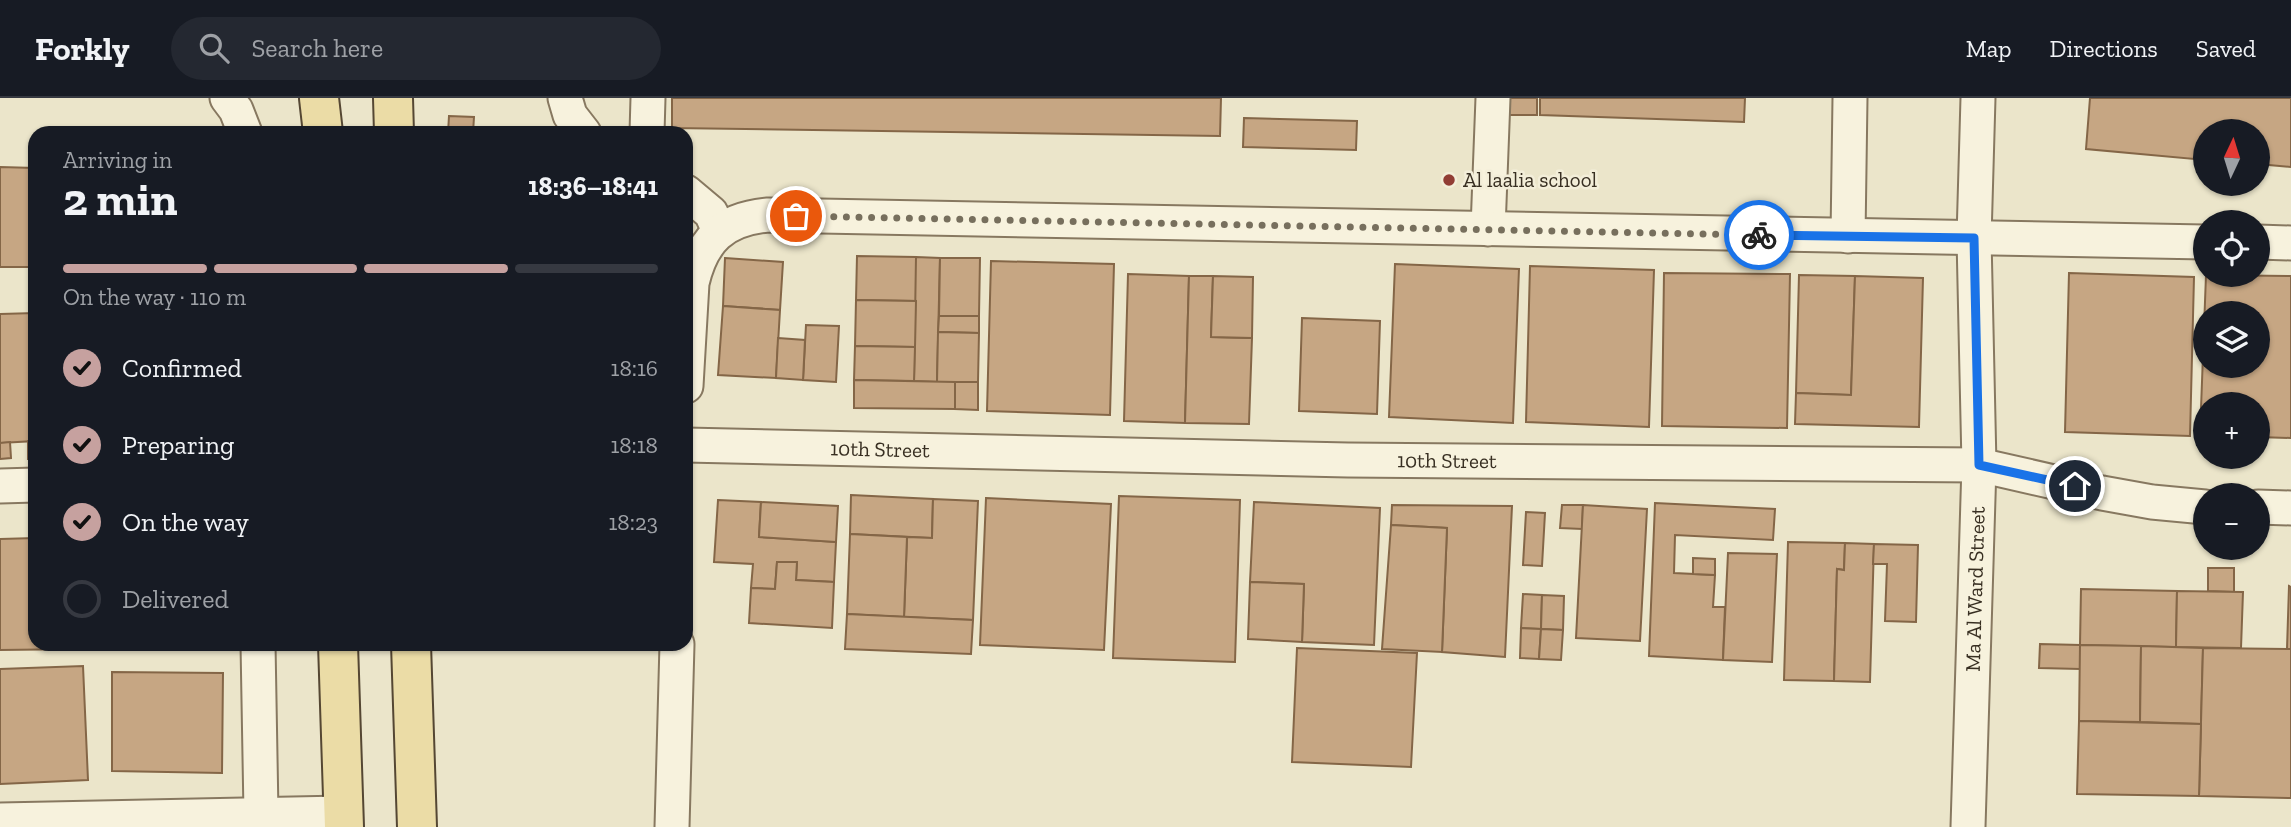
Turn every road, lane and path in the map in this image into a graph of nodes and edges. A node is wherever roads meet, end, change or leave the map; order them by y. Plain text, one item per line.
1 (227, 98) edge
2 (319, 98) edge
3 (393, 98) edge
4 (565, 98) edge
5 (648, 98) edge
6 (1493, 98) edge
7 (1850, 98) edge
8 (1978, 98) edge
9 (242, 126) edge
10 (322, 126) edge
11 (394, 126) edge
12 (578, 126) edge
13 (647, 126) edge
14 (693, 198) edge
15 (1488, 229) junction
16 (719, 231) junction
17 (1848, 236) junction
18 (1974, 238) junction
19 (2193, 242) edge
20 (2270, 242) edge
21 (2291, 243) edge
22 (693, 280) edge
23 (693, 445) edge
24 (1979, 465) junction
25 (28, 485) edge
26 (0, 486) edge
27 (2193, 506) edge
28 (2270, 507) edge
29 (2291, 508) edge
30 (258, 651) edge
31 (338, 651) edge
32 (411, 651) edge
33 (677, 651) edge
34 (261, 813) junction
35 (0, 820) edge
36 (343, 820) edge
37 (417, 827) edge
38 (672, 827) edge
39 (1968, 827) edge

1 - 9 street
2 - 10 main road
3 - 11 main road
4 - 12 street
5 - 13 street
6 - 15 street
7 - 17 street
8 - 18 street, Ma Al Ward Street
14 - 16 street
15 - 16 street
15 - 17 street
16 - 22 street
17 - 18 street
18 - 19 street
18 - 24 street, Ma Al Ward Street
20 - 21 street
23 - 24 street, 10th Street
24 - 27 street, 10th Street
24 - 39 street, Ma Al Ward Street
25 - 26 street
28 - 29 street
30 - 34 street
31 - 36 main road
32 - 37 main road
33 - 38 street
34 - 35 street
34 - 36 street

